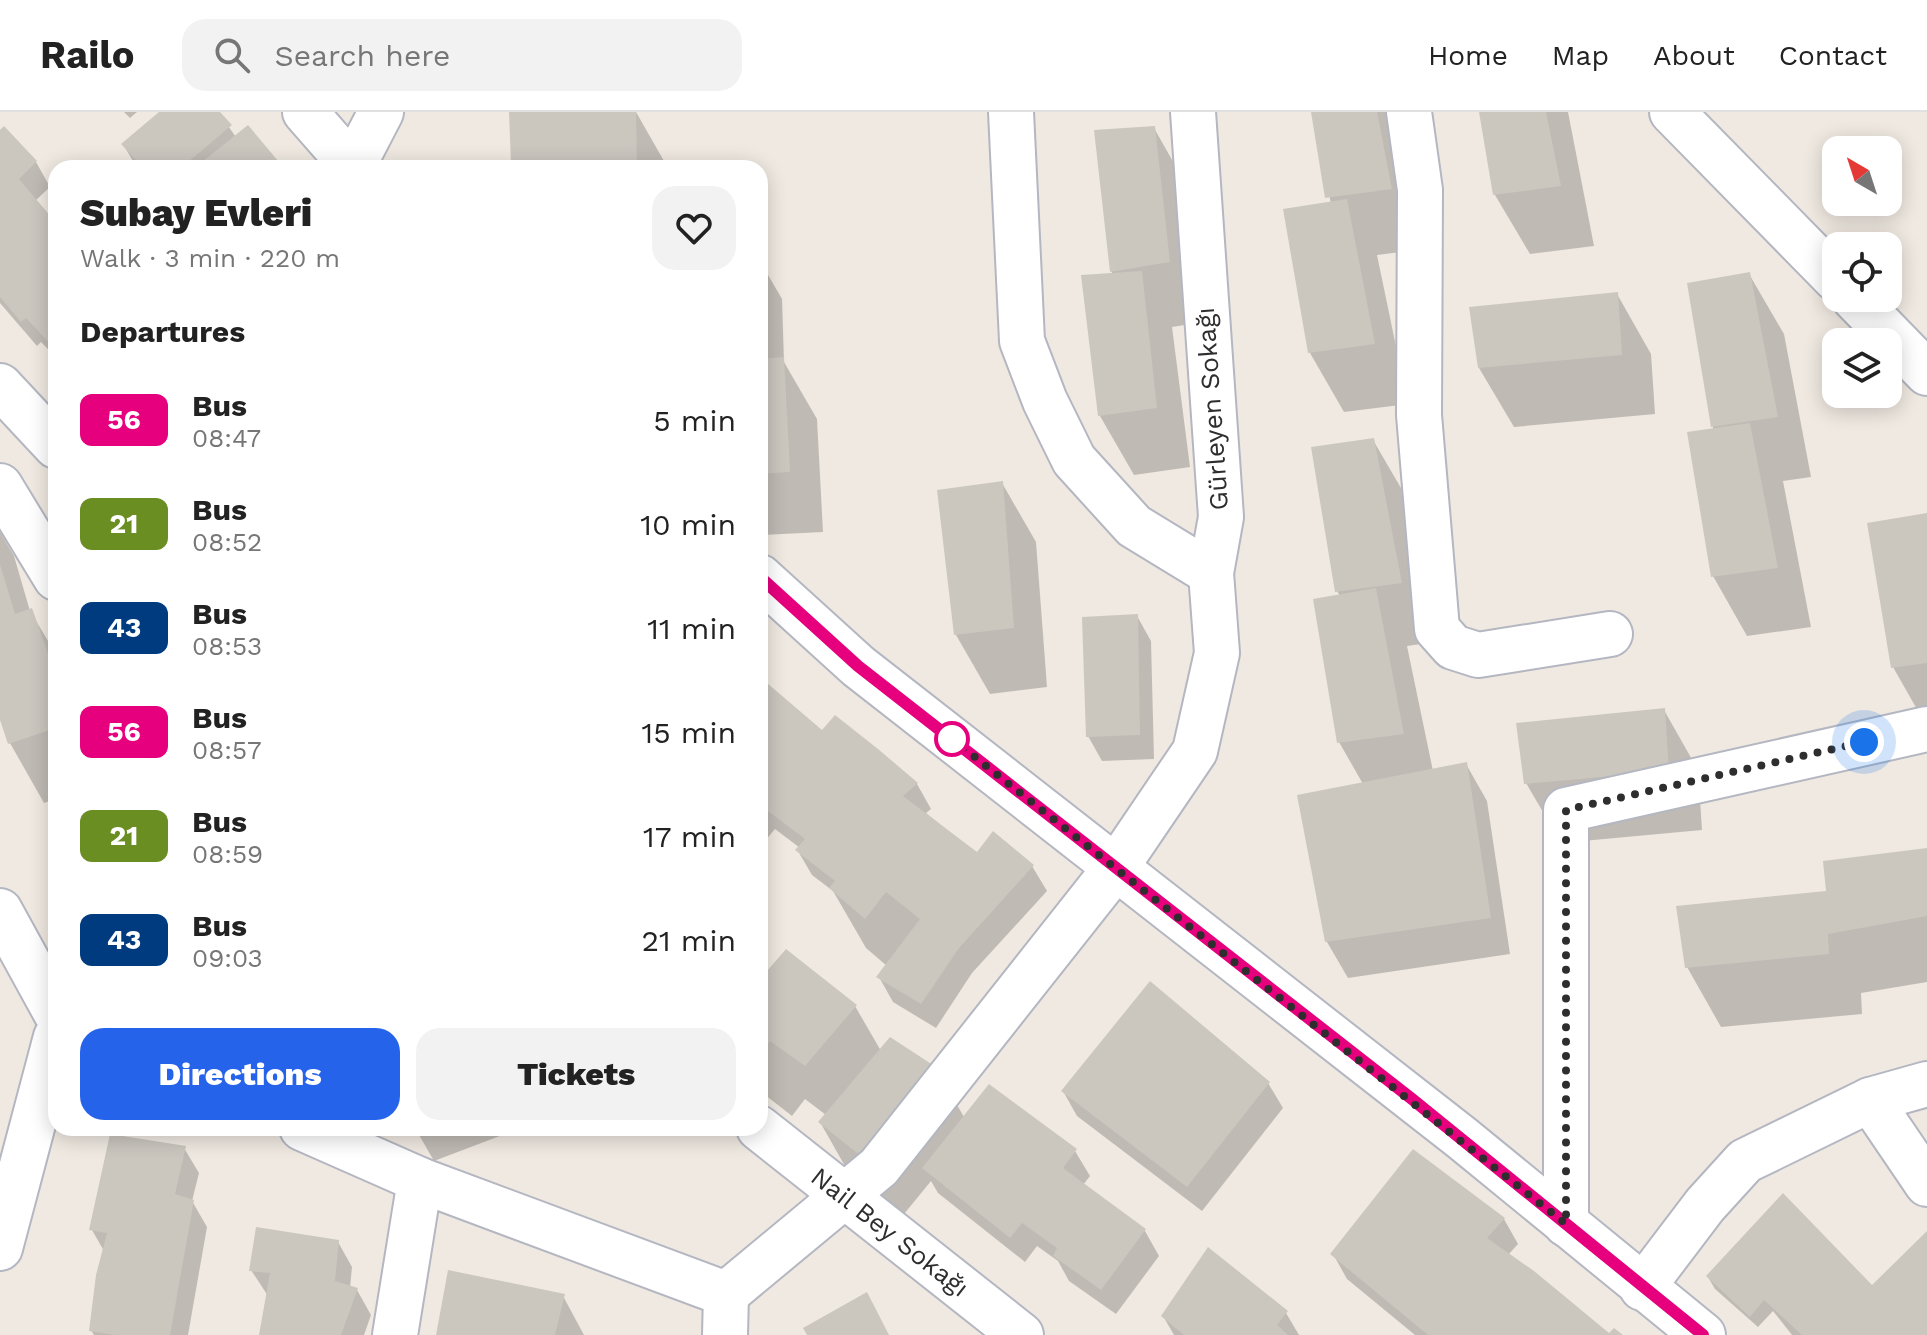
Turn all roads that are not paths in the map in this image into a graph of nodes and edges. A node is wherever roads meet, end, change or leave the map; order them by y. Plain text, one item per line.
1 (305, 112) edge
2 (381, 112) edge
3 (1011, 112) edge
4 (1193, 112) edge
5 (1409, 112) edge
6 (1672, 112) edge
7 (348, 160) edge
8 (357, 160) edge
9 (1822, 265) edge
10 (1868, 312) edge
11 (1927, 373) edge
12 (2, 394) edge
13 (48, 438) edge
14 (0, 486) edge
15 (48, 565) edge
16 (1211, 573) junction
17 (768, 584) edge
18 (1610, 634) dead end
19 (1927, 729) edge
20 (1117, 866) junction
21 (0, 911) edge
22 (48, 998) edge
23 (48, 1067) edge
24 (1927, 1084) edge
25 (1870, 1100) junction
26 (768, 1135) edge
27 (320, 1136) edge
28 (420, 1180) junction
29 (1927, 1184) edge
30 (844, 1198) junction
31 (1566, 1224) junction
32 (0, 1248) edge
33 (1642, 1288) junction
34 (725, 1314) edge
35 (395, 1335) edge
36 (1021, 1335) edge
37 (1703, 1335) edge

1 - 7 street
2 - 8 street
3 - 16 street
4 - 16 street, Gürleyen Sokağı
5 - 18 street
6 - 9 street
10 - 11 street
12 - 13 street
14 - 15 street
16 - 20 street, Gürleyen Sokağı
17 - 20 street
19 - 31 street
20 - 30 street
20 - 31 street
21 - 22 street
23 - 32 street
24 - 25 street
25 - 29 street
25 - 33 street
26 - 30 street, Nail Bey Sokağı
27 - 28 street
28 - 34 street
28 - 35 street
30 - 34 street
30 - 36 street, Nail Bey Sokağı
31 - 33 street
33 - 37 street

